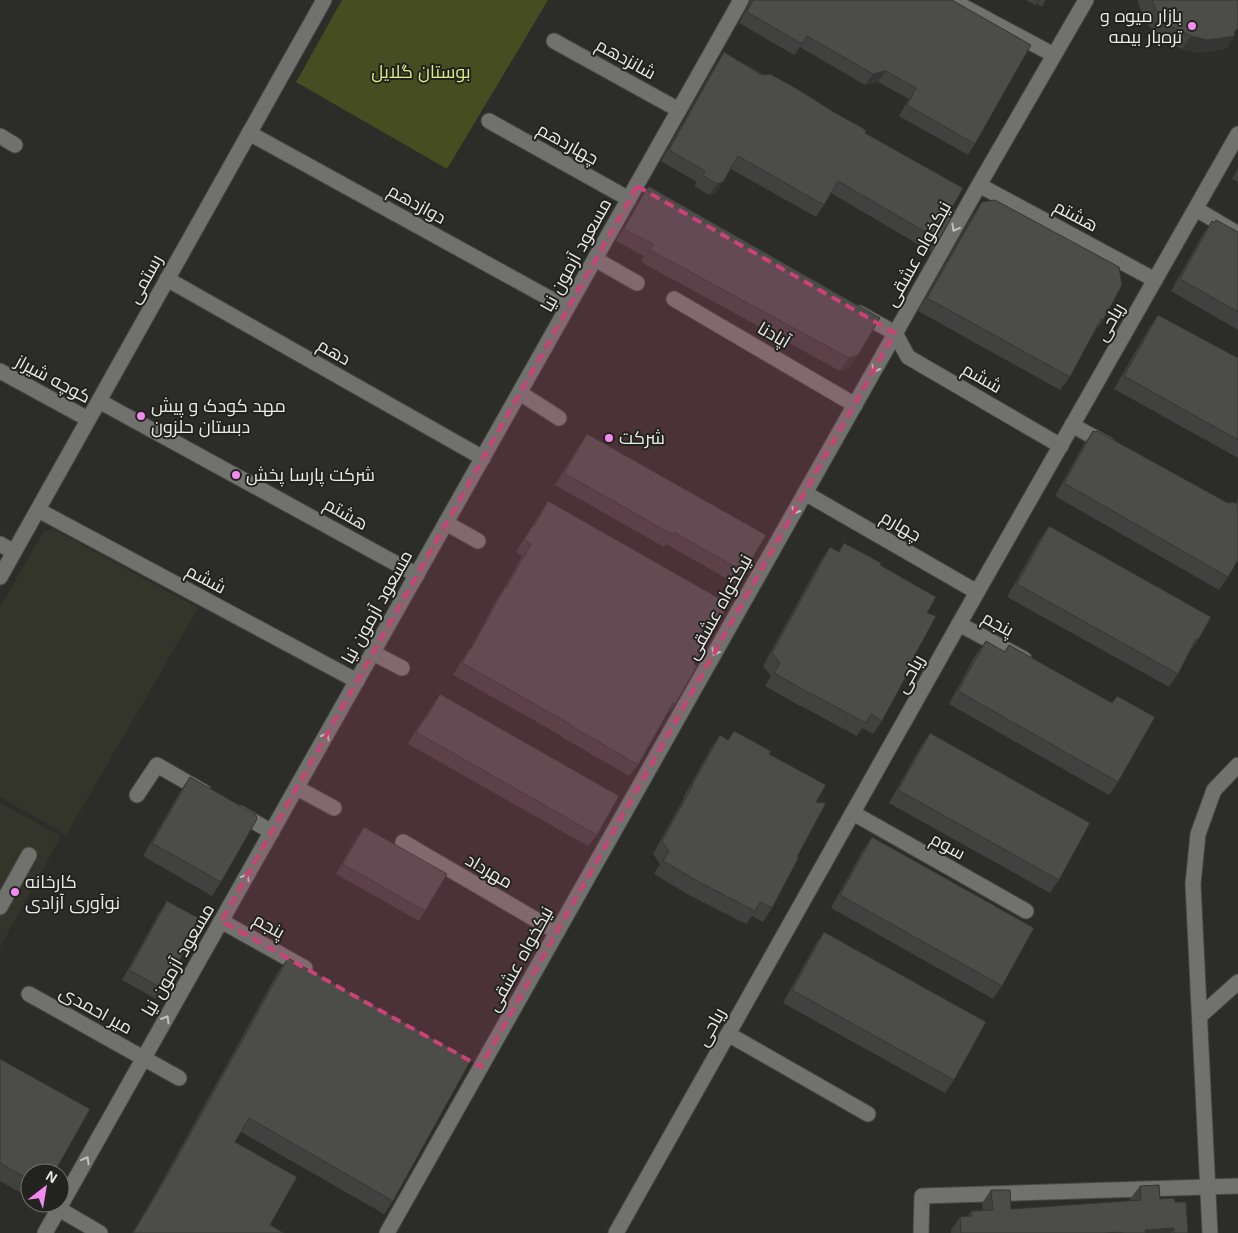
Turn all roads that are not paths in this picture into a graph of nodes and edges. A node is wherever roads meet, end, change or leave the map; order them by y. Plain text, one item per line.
1 (324, 0) edge
2 (741, 0) edge
3 (951, 0) edge
4 (1086, 0) edge
5 (554, 41) dead end
6 (712, 51) junction
7 (1054, 55) junction
8 (727, 60) edge
9 (679, 110) junction
10 (489, 121) dead end
11 (249, 133) junction
12 (1238, 134) edge
13 (0, 136) edge
14 (15, 145) dead end
15 (979, 186) junction
16 (637, 192) junction
17 (1196, 209) junction
18 (1238, 234) edge
19 (595, 258) junction
20 (167, 279) junction
21 (1155, 280) junction
22 (637, 283) dead end
23 (674, 299) dead end
24 (844, 304) edge
25 (567, 308) junction
26 (895, 333) junction
27 (0, 371) edge
28 (520, 393) junction
29 (98, 401) junction
30 (855, 405) junction
31 (559, 418) dead end
32 (88, 419) junction
33 (1072, 426) junction
34 (1061, 446) junction
35 (1116, 450) edge
36 (483, 458) junction
37 (805, 493) junction
38 (38, 510) junction
39 (446, 523) junction
40 (478, 541) dead end
41 (0, 544) edge
42 (14, 552) junction
43 (417, 575) junction
44 (0, 577) edge
45 (977, 592) junction
46 (959, 624) junction
47 (373, 653) junction
48 (1038, 667) edge
49 (402, 668) dead end
50 (357, 681) junction
51 (1238, 765) edge
52 (296, 788) junction
53 (137, 795) dead end
54 (214, 798) edge
55 (231, 808) edge
56 (334, 808) dead end
57 (853, 813) junction
58 (272, 832) junction
59 (403, 842) dead end
60 (29, 855) dead end
61 (0, 907) edge
62 (1026, 911) dead end
63 (221, 921) junction
64 (557, 932) junction
65 (316, 974) edge
66 (1238, 982) edge
67 (29, 994) dead end
68 (1200, 1016) junction
69 (728, 1034) junction
70 (144, 1058) junction
71 (179, 1078) dead end
72 (868, 1114) dead end
73 (1238, 1186) edge
74 (1208, 1187) junction
75 (70, 1189) edge
76 (57, 1213) edge
77 (66, 1213) edge
78 (623, 1231) edge
79 (45, 1233) edge
80 (100, 1233) edge
81 (387, 1233) edge
82 (921, 1233) edge
83 (1210, 1233) edge

1 - 11 street, رستمی
2 - 6 street, مسعود آزمون نیا
3 - 7 street
4 - 7 street, نیکخواه عشقی
5 - 9 street, شانزدهم
6 - 8 street
6 - 9 street, مسعود آزمون نیا
7 - 15 street, نیکخواه عشقی
9 - 16 street, مسعود آزمون نیا
10 - 16 street, چهاردهم
11 - 20 street, رستمی
11 - 25 street, دوازدهم
12 - 17 street, ریاحی
13 - 14 street
15 - 21 street, هشتم
15 -> 26 street, نیکخواه عشقی
16 - 19 street, مسعود آزمون نیا
17 - 18 street
17 - 21 street, ریاحی
19 - 22 street
19 - 25 street, مسعود آزمون نیا
20 - 29 street, رستمی
20 - 36 street, دهم
21 - 33 street, ریاحی
23 - 30 street, آپادنا
24 - 26 street
25 - 28 street, مسعود آزمون نیا
26 -> 30 street, نیکخواه عشقی
26 - 34 street, ششم
27 - 32 street, کوچه شیراز
28 - 31 street
28 - 36 street, مسعود آزمون نیا
29 - 32 street, رستمی
29 - 43 street, هشتم
30 - 37 street, نیکخواه عشقی
32 - 38 street, رستمی
33 - 34 street, ریاحی
33 - 35 street
34 - 45 street, ریاحی
36 - 39 street, مسعود آزمون نیا
37 - 45 street, چهارم
37 -> 64 street, نیکخواه عشقی
38 - 42 street, رستمی
38 - 50 street, ششم
39 - 40 street
39 - 43 street, مسعود آزمون نیا
41 - 42 street
42 - 44 street, رستمی
43 - 47 street, مسعود آزمون نیا
45 - 46 street, ریاحی
46 - 48 street, پنجم
46 - 57 street, ریاحی
47 - 49 street
47 - 50 street, مسعود آزمون نیا
52 -> 50 street, مسعود آزمون نیا
51 - 68 street
52 - 56 street
52 - 58 street, مسعود آزمون نیا
53 - 54 street
55 - 58 street
57 - 62 street, سوم
57 - 69 street, ریاحی
63 -> 58 street, مسعود آزمون نیا
59 - 64 street, مهرداد
60 - 61 street
63 - 65 street, پنجم
70 -> 63 street, مسعود آزمون نیا
64 - 81 street, نیکخواه عشقی
66 - 68 street
67 - 70 street, میر احمدی
68 - 74 street
69 - 72 street
69 - 78 street, ریاحی
70 - 71 street
75 -> 70 street, مسعود آزمون نیا
73 - 74 street
74 - 82 street
74 - 83 street
76 - 79 street, مسعود آزمون نیا
77 - 80 street

